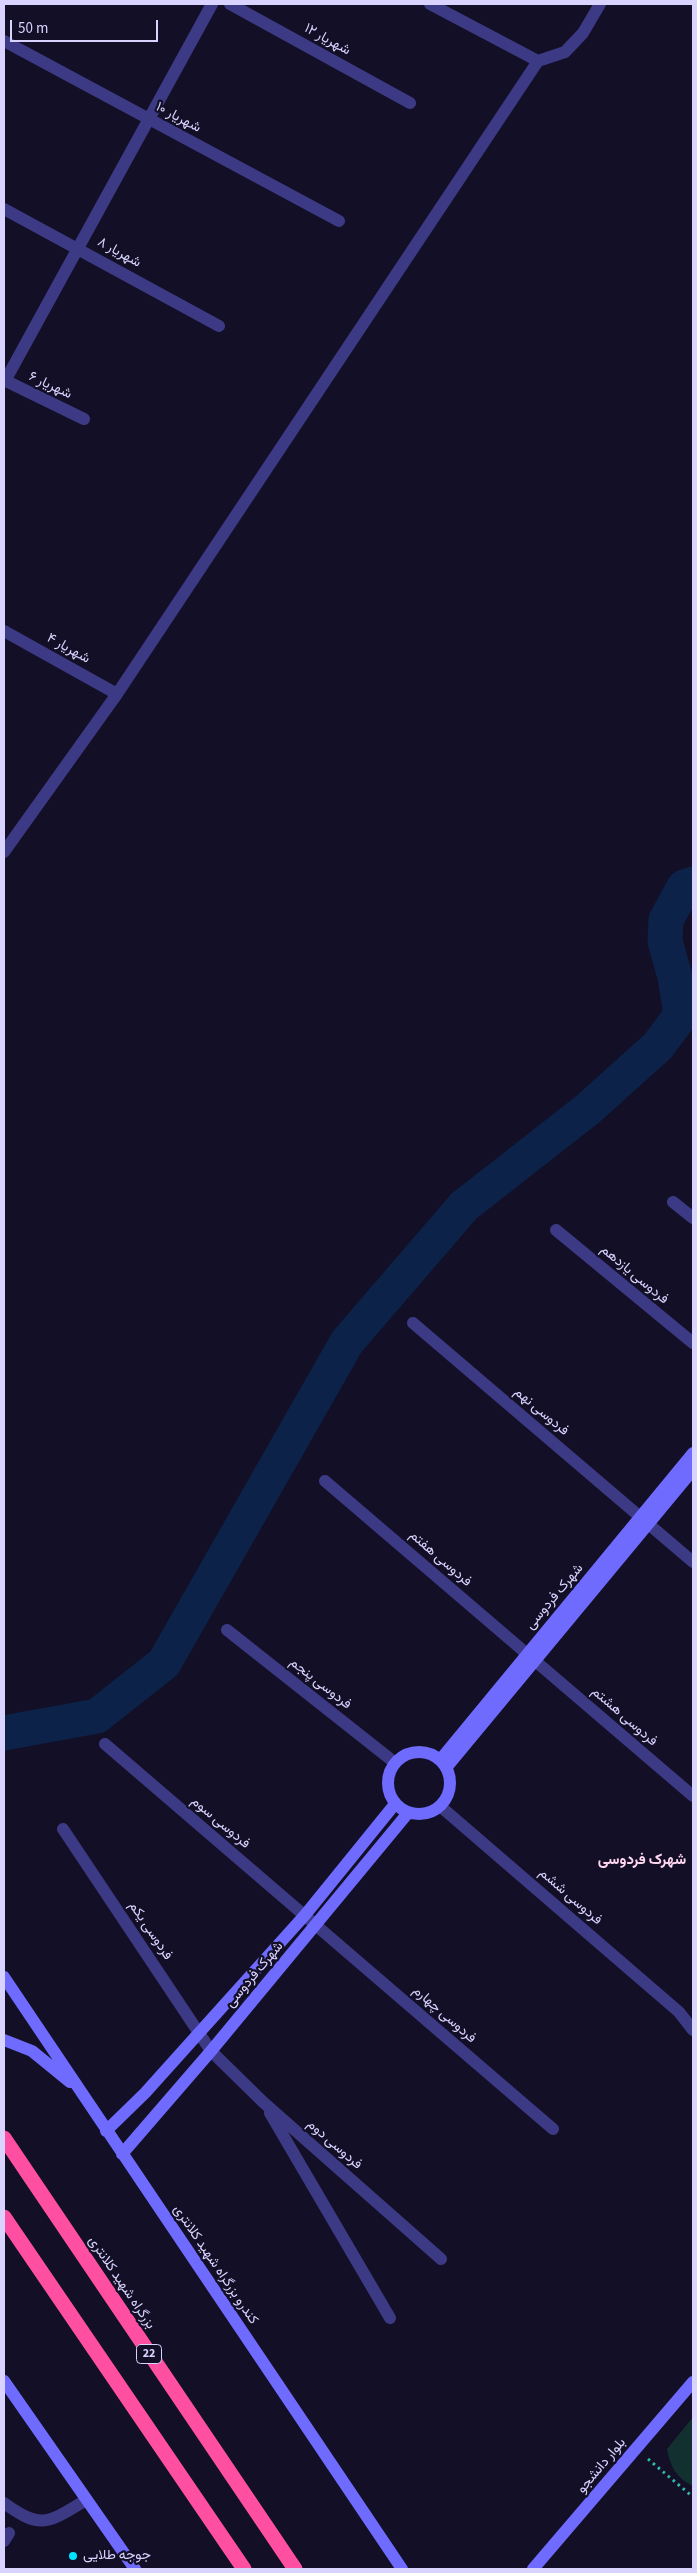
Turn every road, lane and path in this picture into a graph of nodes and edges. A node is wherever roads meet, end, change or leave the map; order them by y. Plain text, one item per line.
1 (212, 4) edge
2 (230, 4) edge
3 (430, 4) edge
4 (600, 4) edge
5 (4, 41) edge
6 (538, 61) junction
7 (410, 103) dead end
8 (149, 119) junction
9 (4, 209) edge
10 (339, 221) dead end
11 (78, 248) junction
12 (219, 326) dead end
13 (4, 381) edge
14 (84, 419) dead end
15 (4, 631) edge
16 (117, 694) junction
17 (4, 852) edge
18 (673, 1202) dead end
19 (693, 1218) edge
20 (556, 1230) dead end
21 (412, 1323) dead end
22 (693, 1343) edge
23 (693, 1453) edge
24 (693, 1470) edge
25 (325, 1481) dead end
26 (645, 1521) junction
27 (693, 1562) edge
28 (228, 1630) dead end
29 (531, 1657) junction
30 (105, 1744) dead end
31 (394, 1762) junction
32 (443, 1764) junction
33 (693, 1796) edge
34 (395, 1804) junction
35 (440, 1806) junction
36 (408, 1813) junction
37 (63, 1829) dead end
38 (305, 1915) junction
39 (316, 1924) junction
40 (4, 1977) edge
41 (693, 2030) edge
42 (199, 2032) junction
43 (4, 2040) edge
44 (211, 2051) junction
45 (81, 2092) junction
46 (263, 2102) junction
47 (553, 2129) dead end
48 (106, 2131) junction
49 (4, 2138) edge
50 (122, 2154) junction
51 (4, 2217) edge
52 (440, 2258) dead end
53 (390, 2318) dead end
54 (4, 2381) edge
55 (693, 2382) edge
56 (636, 2448) junction
57 (693, 2497) edge
58 (86, 2500) junction
59 (4, 2503) edge
60 (135, 2569) edge
61 (244, 2569) edge
62 (295, 2569) edge
63 (402, 2569) edge
64 (534, 2569) edge

1 - 8 street
2 - 7 street, شهریار ۱۲
3 - 6 street
4 - 6 street
5 - 8 street, شهریار ۱۰
6 - 16 street
8 - 10 street, شهریار ۱۰
8 - 11 street
9 - 11 street, شهریار ۸
11 - 12 street, شهریار ۸
11 - 13 street
13 - 14 street, شهریار ۶
15 - 16 street, شهریار ۴
16 - 17 street
18 - 19 street
20 - 22 street, فردوسی یازدهم
21 - 26 street, فردوسی نهم
23 - 26 street, شهرک فردوسی
24 - 26 street, شهرک فردوسی
25 - 29 street, فردوسی هفتم
26 - 27 street, فردوسی نهم
26 - 29 street, شهرک فردوسی
28 - 31 street, فردوسی پنجم
29 - 32 street, شهرک فردوسی
29 - 33 street, فردوسی هشتم
30 - 38 street, فردوسی سوم
31 - 32 street
31 - 34 street
32 - 35 street
34 - 36 street
34 - 38 street, شهرک فردوسی
35 - 36 street
35 - 41 street, فردوسی ششم
36 - 39 street, شهرک فردوسی
37 - 42 street, فردوسی یکم
38 - 39 street, فردوسی سوم
38 - 42 street, شهرک فردوسی
39 - 44 street, شهرک فردوسی
39 - 47 street, فردوسی چهارم
40 - 45 street, کندرو بزرگراه شهید کلانتری
42 - 44 street, فردوسی یکم
42 - 48 street, شهرک فردوسی
43 - 45 street
44 - 46 street, فردوسی دوم
44 - 50 street, شهرک فردوسی
45 - 48 street, کندرو بزرگراه شهید کلانتری
46 - 52 street, فردوسی دوم
46 - 53 street
48 - 50 street, کندرو بزرگراه شهید کلانتری
49 - 62 highway, بزرگراه شهید کلانتری / 22
50 - 63 street, کندرو بزرگراه شهید کلانتری
51 - 61 highway
54 - 58 street
55 - 56 street, بلوار دانشجو
56 - 57 path
56 - 64 street, بلوار دانشجو
58 - 59 street
58 - 60 street

